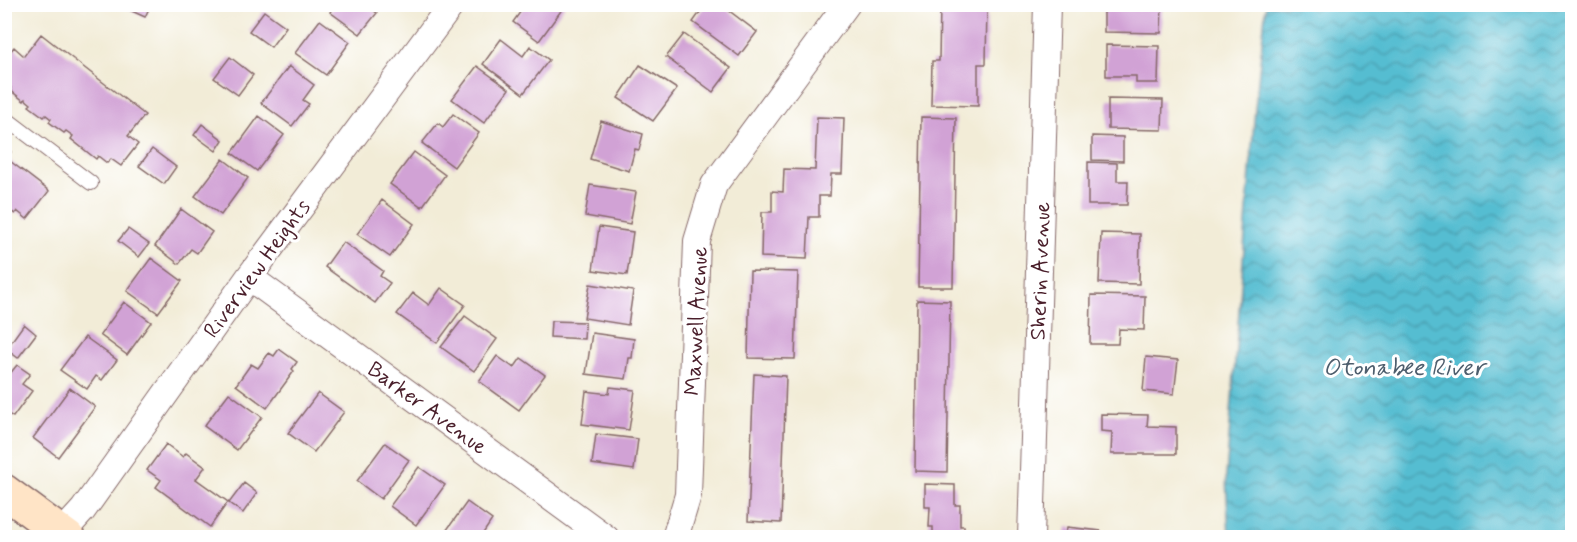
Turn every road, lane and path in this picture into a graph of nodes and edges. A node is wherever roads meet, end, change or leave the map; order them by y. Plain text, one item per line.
1 (452, 4) edge
2 (847, 4) edge
3 (1047, 4) edge
4 (4, 117) edge
5 (91, 183) dead end
6 (249, 277) junction
7 (4, 491) edge
8 (65, 535) edge
9 (606, 537) edge
10 (675, 537) edge
11 (1031, 537) edge

1 - 6 street, Riverview Heights
2 - 10 street, Maxwell Avenue
3 - 11 street, Sherin Avenue
4 - 5 lane
6 - 8 street, Riverview Heights
6 - 9 street, Barker Avenue
7 - 8 street

